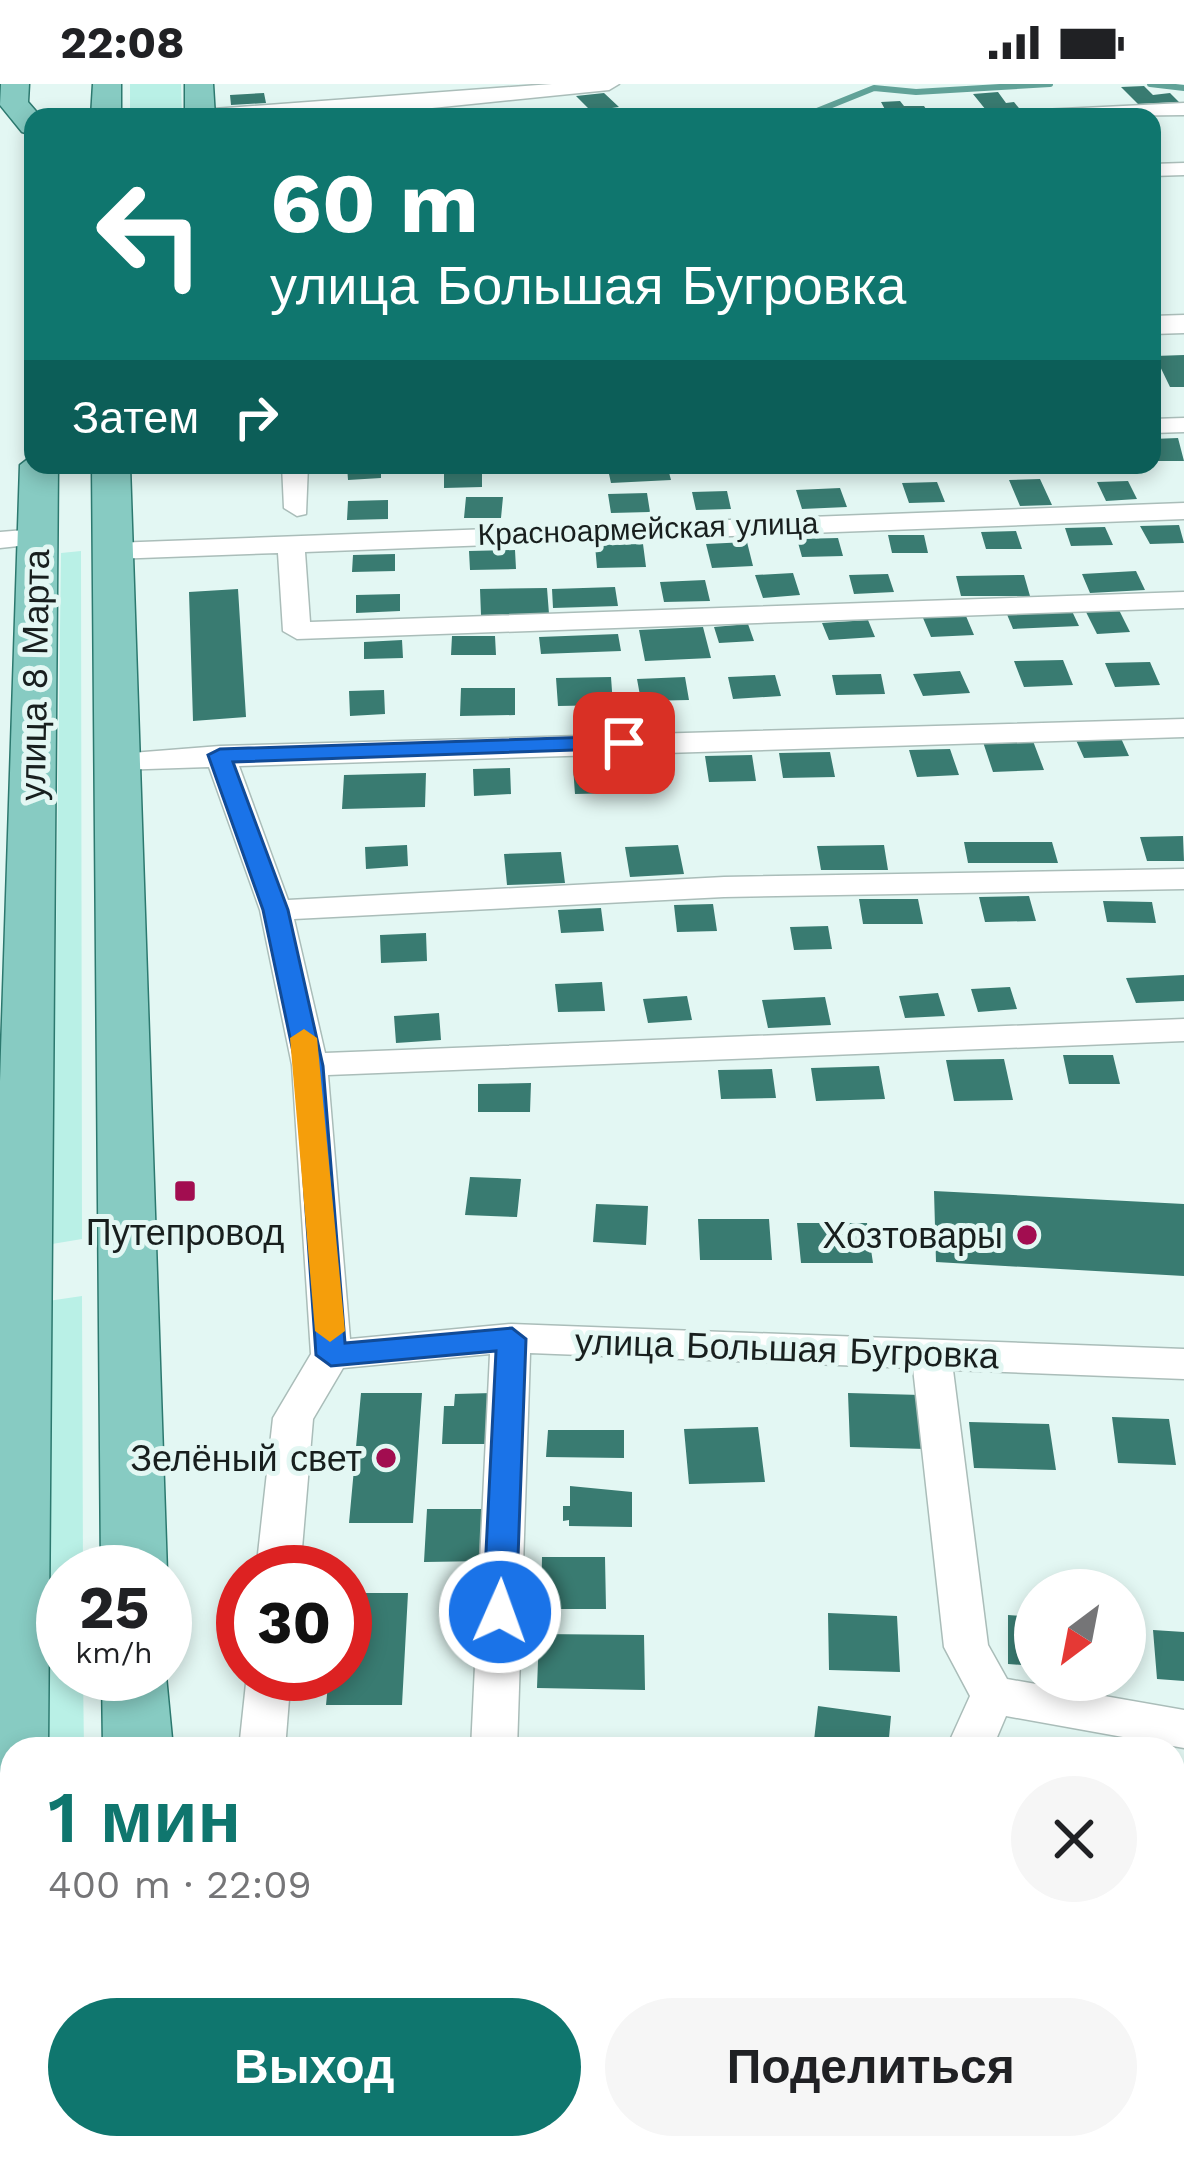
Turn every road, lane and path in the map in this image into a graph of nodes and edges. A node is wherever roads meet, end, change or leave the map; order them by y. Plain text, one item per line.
1 (15, 84) edge
2 (609, 84) edge
3 (366, 108) edge
4 (24, 116) edge
5 (36, 474) edge
6 (111, 474) edge
7 (295, 474) edge
8 (297, 508) dead end
9 (1184, 511) edge
10 (18, 539) edge
11 (291, 541) junction
12 (113, 551) junction
13 (1184, 600) edge
14 (1184, 728) edge
15 (220, 755) junction
16 (117, 761) junction
17 (1184, 878) edge
18 (276, 910) junction
19 (1184, 1030) edge
20 (310, 1066) junction
21 (512, 1339) junction
22 (931, 1351) junction
23 (331, 1355) junction
24 (1184, 1364) edge
25 (133, 1545) edge
26 (280, 1545) edge
27 (8, 1546) edge
28 (993, 1695) junction
29 (137, 1701) edge
30 (266, 1701) edge
31 (1184, 1729) edge
32 (13, 1737) edge
33 (138, 1737) edge
34 (263, 1737) edge
35 (495, 1737) edge
36 (974, 1737) edge

1 - 4 main road
2 - 3 street
5 - 10 main road, улица 8 Марта
6 - 12 main road
7 - 8 street
9 - 11 street, Красноармейская улица
10 - 27 main road, улица 8 Марта
11 - 12 street, Красноармейская улица
11 - 13 street
12 - 16 main road
14 - 15 street
15 - 16 street
15 - 18 street
16 - 25 main road
17 - 18 street
18 - 20 street
19 - 20 street
20 - 23 street
21 - 22 street, улица Большая Бугровка
21 - 23 street, улица Большая Бугровка
21 - 35 street
22 - 24 street, улица Большая Бугровка
22 - 28 street
23 - 26 street
27 - 32 main road, улица 8 Марта
28 - 31 street
28 - 36 street
29 - 33 main road
30 - 34 street

